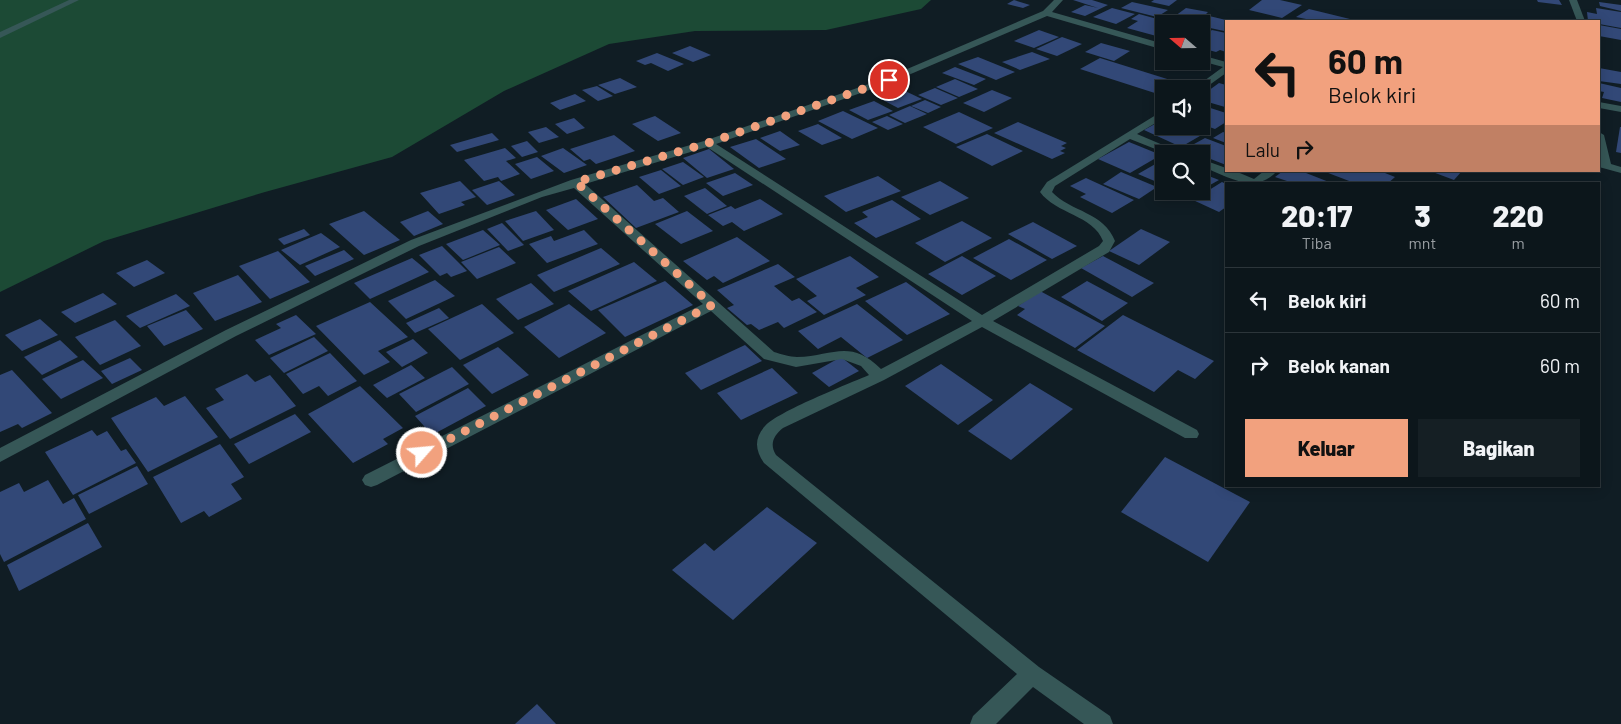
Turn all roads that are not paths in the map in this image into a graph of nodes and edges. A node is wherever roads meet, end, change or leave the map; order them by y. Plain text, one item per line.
1 (75, 0) edge
2 (1059, 0) edge
3 (1573, 0) edge
4 (1046, 13) junction
5 (1581, 20) edge
6 (0, 35) edge
7 (1155, 44) edge
8 (1210, 61) edge
9 (1225, 67) edge
10 (1225, 68) edge
11 (1209, 80) edge
12 (1600, 105) edge
13 (1621, 110) edge
14 (1155, 119) edge
15 (1129, 135) junction
16 (708, 143) junction
17 (1155, 145) edge
18 (1600, 145) edge
19 (1602, 165) edge
20 (1210, 166) edge
21 (1621, 170) edge
22 (1225, 171) edge
23 (1227, 172) edge
24 (1271, 172) edge
25 (576, 182) junction
26 (1252, 182) edge
27 (1256, 182) edge
28 (712, 305) junction
29 (982, 321) junction
30 (879, 376) junction
31 (1191, 434) dead end
32 (0, 456) edge
33 (371, 480) dead end
34 (1032, 674) junction
35 (981, 724) edge
36 (1102, 724) edge

1 - 6 street
2 - 4 street
3 - 5 street
4 - 7 street
4 - 16 street
8 - 9 street
10 - 11 street
12 - 13 street
14 - 15 street
15 - 17 street
15 - 29 street
16 - 25 street
16 - 29 street
18 - 19 street
19 - 21 street
20 - 22 street
23 - 26 street
24 - 27 street
25 - 28 street
25 - 32 street
28 - 30 street
28 - 33 street
29 - 30 street
29 - 31 street
30 - 34 street
34 - 35 street
34 - 36 street

